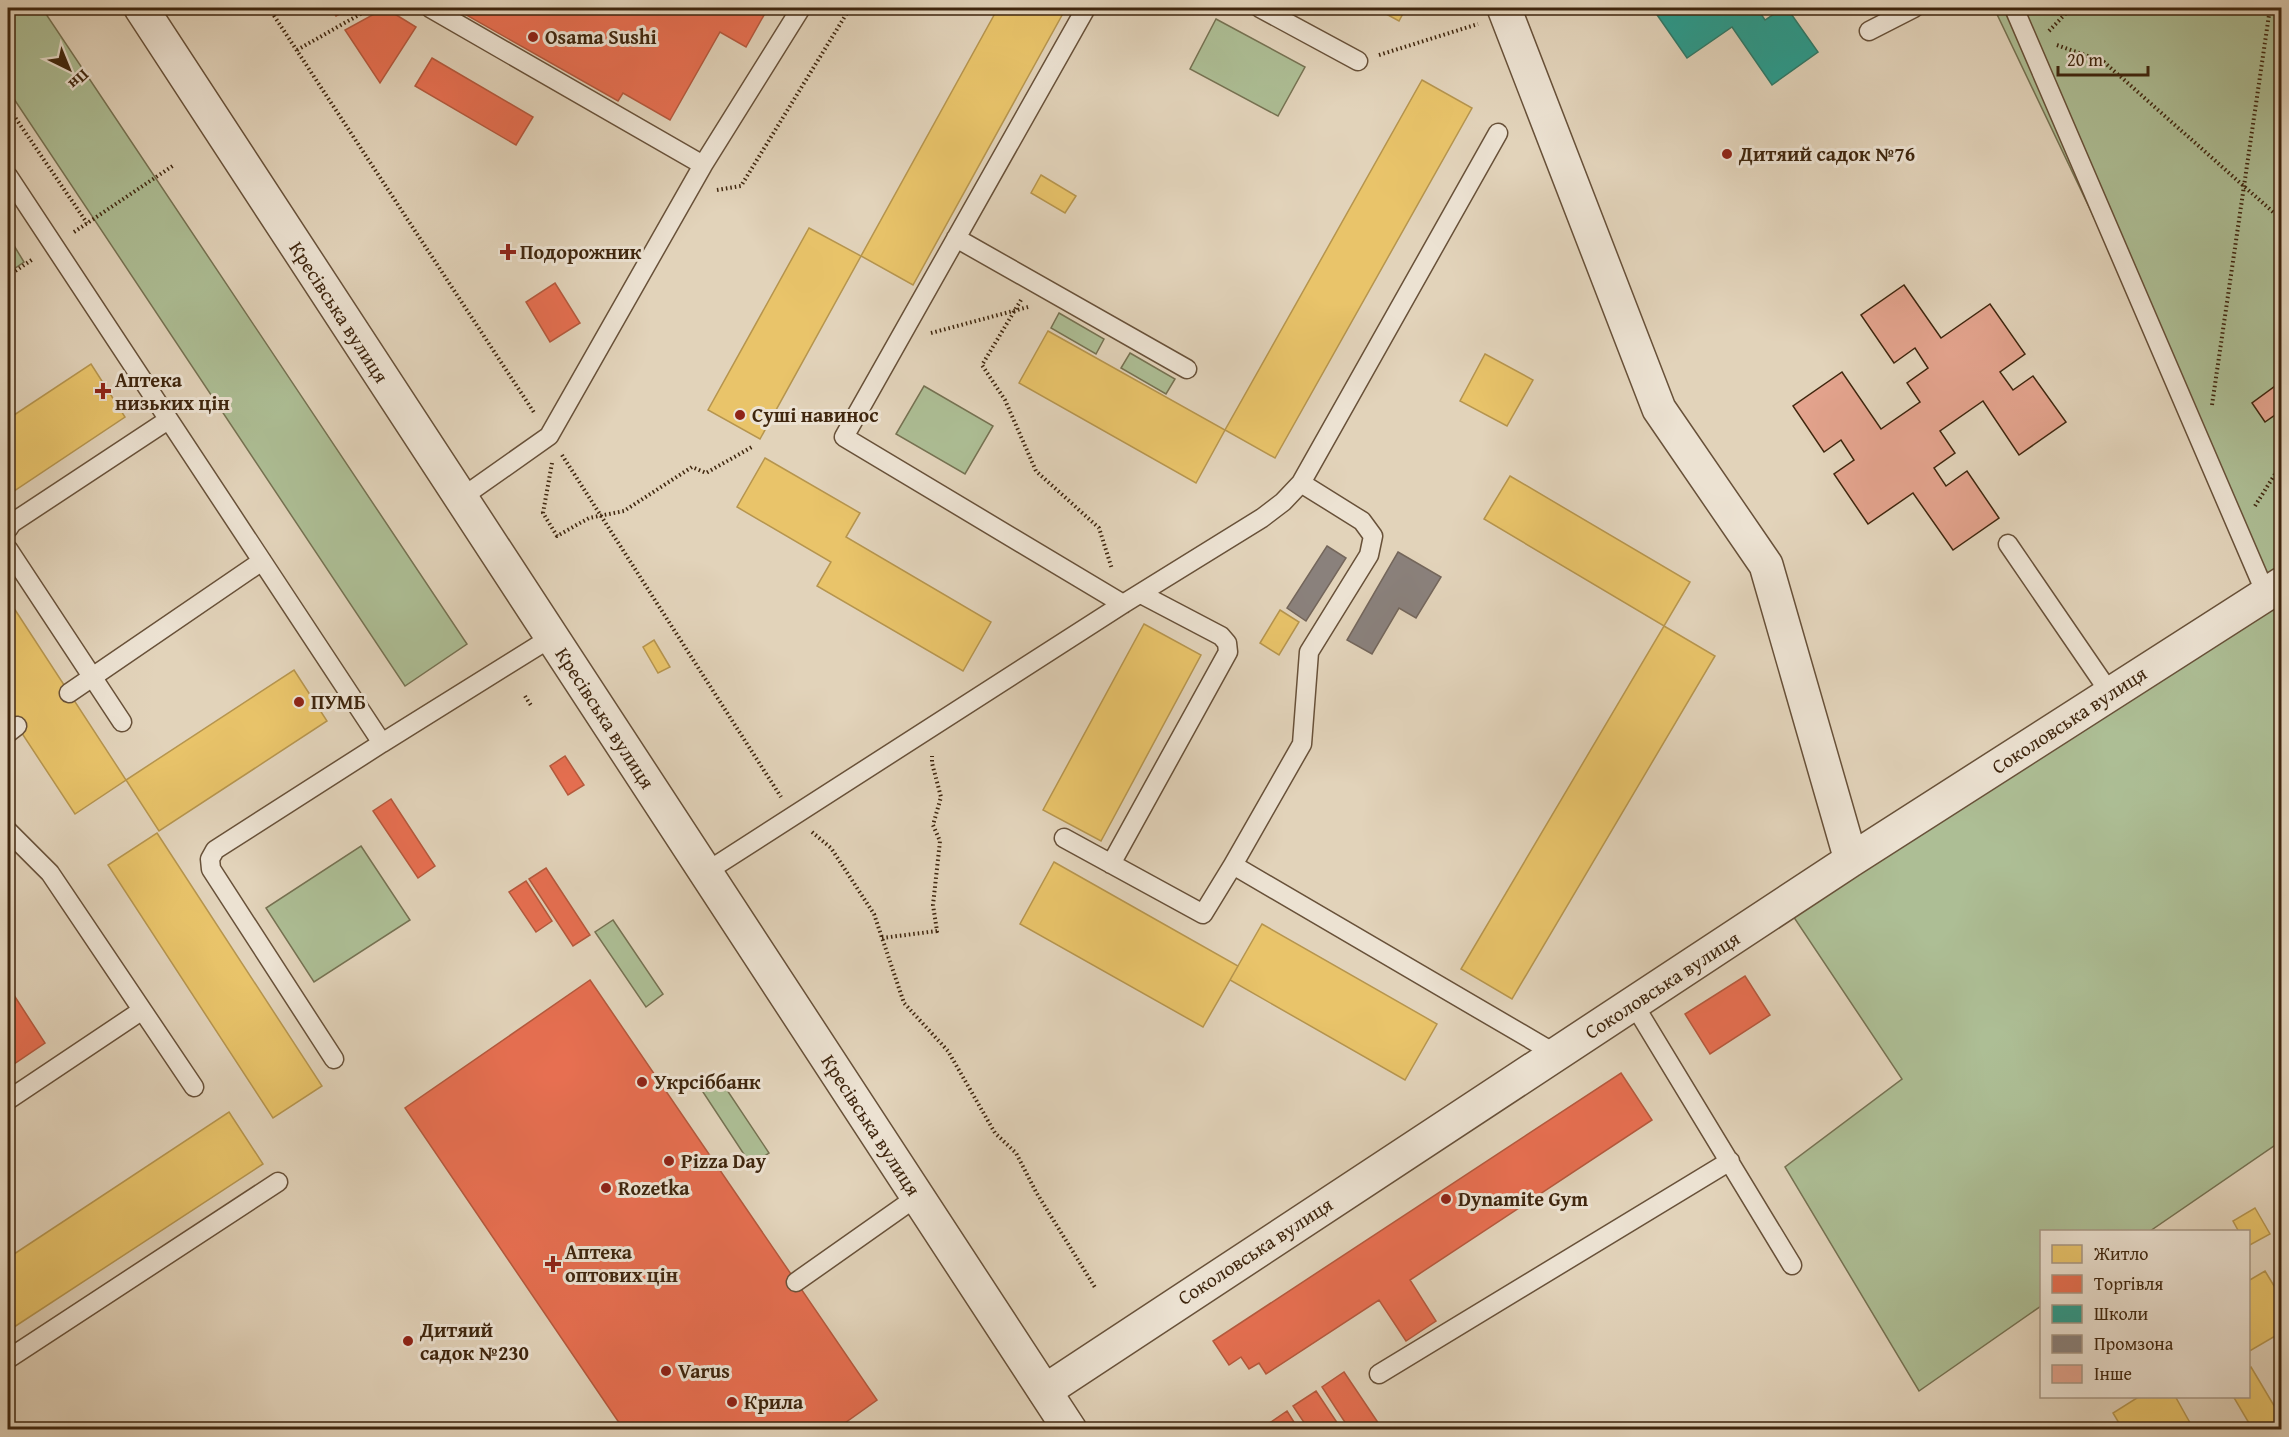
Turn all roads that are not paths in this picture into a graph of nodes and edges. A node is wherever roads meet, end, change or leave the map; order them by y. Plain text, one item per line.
1 (141, 8) edge
2 (430, 8) edge
3 (801, 8) edge
4 (1086, 8) edge
5 (1260, 8) edge
6 (1914, 8) edge
7 (2014, 8) edge
8 (1506, 11) edge
9 (1869, 31) dead end
10 (1358, 61) road end
11 (1498, 133) dead end
12 (703, 165) junction
13 (8, 176) edge
14 (956, 238) junction
15 (1187, 369) dead end
16 (168, 420) junction
17 (1301, 483) junction
18 (461, 498) junction
19 (8, 529) edge
20 (2008, 544) dead end
21 (8, 549) edge
22 (262, 561) junction
23 (2274, 589) edge
24 (1140, 594) junction
25 (1123, 604) junction
26 (552, 637) junction
27 (92, 677) junction
28 (69, 693) dead end
29 (2110, 693) junction
30 (122, 722) dead end
31 (382, 743) junction
32 (8, 831) edge
33 (1064, 838) dead end
34 (1851, 860) junction
35 (1111, 864) junction
36 (1233, 865) junction
37 (706, 872) junction
38 (1633, 1004) junction
39 (141, 1011) junction
40 (1556, 1054) junction
41 (334, 1059) dead end
42 (194, 1087) dead end
43 (8, 1100) edge
44 (1730, 1161) junction
45 (278, 1182) dead end
46 (918, 1196) junction
47 (1792, 1265) dead end
48 (796, 1281) dead end
49 (8, 1359) edge
50 (1378, 1374) dead end
51 (1045, 1391) junction
52 (1070, 1430) edge

1 - 18 street, Кресівська вулиця
2 - 12 lane
3 - 12 lane
4 - 14 lane
5 - 10 lane
6 - 9 lane
7 - 23 lane
8 - 34 street
11 - 17 lane
12 - 18 lane
13 - 16 lane
14 - 15 lane
14 - 25 lane
16 - 19 lane
16 - 22 lane
17 - 24 lane
17 - 36 lane
18 - 26 street, Кресівська вулиця
20 - 29 lane
21 - 27 lane
22 - 27 lane
22 - 31 lane
23 - 29 street, Соколовська вулиця
24 - 25 lane
24 - 35 lane
25 - 37 lane
26 - 31 lane
26 - 37 street, Кресівська вулиця
27 - 28 lane
27 - 30 lane
29 - 34 street, Соколовська вулиця
31 - 41 lane
32 - 39 lane
33 - 35 lane
34 - 38 street, Соколовська вулиця
35 - 36 lane
36 - 40 lane
37 - 46 street, Кресівська вулиця
38 - 40 street, Соколовська вулиця
38 - 44 lane
39 - 42 lane
39 - 43 lane
40 - 51 street, Соколовська вулиця
44 - 47 lane
44 - 50 lane
45 - 49 lane
46 - 48 lane
46 - 51 street, Кресівська вулиця
51 - 52 street, Кресівська вулиця

